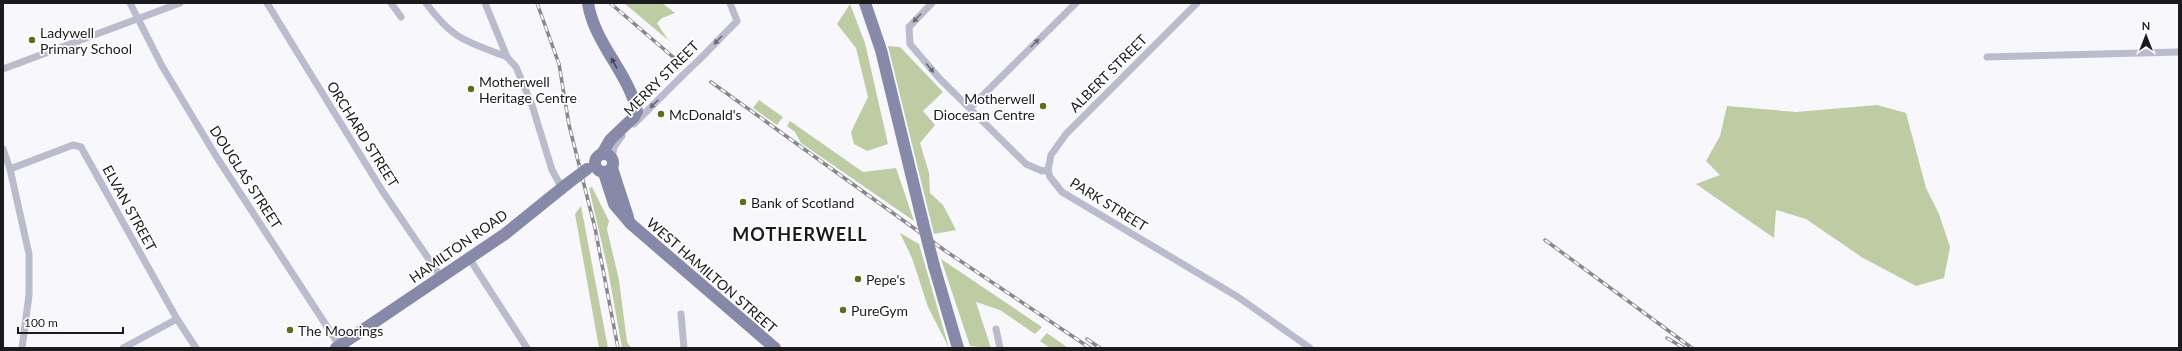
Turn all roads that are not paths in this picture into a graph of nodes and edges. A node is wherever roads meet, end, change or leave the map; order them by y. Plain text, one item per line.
1 (130, 3) edge
2 (180, 3) edge
3 (268, 3) edge
4 (391, 3) edge
5 (426, 3) edge
6 (485, 3) edge
7 (588, 3) edge
8 (730, 3) edge
9 (865, 3) edge
10 (932, 3) edge
11 (1076, 3) edge
12 (1197, 3) edge
13 (401, 18) dead end
14 (137, 19) junction
15 (2179, 52) edge
16 (507, 57) junction
17 (1987, 57) dead end
18 (3, 69) edge
19 (970, 108) junction
20 (3, 149) edge
21 (602, 164) junction
22 (10, 169) junction
23 (1048, 170) junction
24 (565, 186) junction
25 (469, 258) junction
26 (441, 277) junction
27 (681, 314) dead end
28 (177, 319) junction
29 (996, 329) dead end
30 (339, 347) edge
31 (22, 348) edge
32 (123, 348) edge
33 (196, 348) edge
34 (527, 348) edge
35 (684, 348) edge
36 (775, 348) edge
37 (958, 348) edge
38 (1000, 348) edge
39 (1310, 348) edge

1 - 14 street, DOUGLAS STREET
2 - 14 street
3 - 26 street, ORCHARD STREET
4 - 13 street
5 - 16 street
6 - 16 street
21 -> 7 main road
8 -> 21 street, MERRY STREET, bridge
9 - 37 main road, bridge
10 -> 19 street
19 -> 11 street
12 - 23 street, ALBERT STREET
14 - 18 street
14 - 30 street, DOUGLAS STREET
15 - 17 street
16 - 24 street
19 - 23 street
20 - 22 street
21 - 24 main road, HAMILTON ROAD, bridge
21 - 36 main road, WEST HAMILTON STREET
22 - 28 street, ELVAN STREET
22 - 31 street
23 - 39 street, PARK STREET
24 - 25 main road, HAMILTON ROAD
25 - 26 main road, HAMILTON ROAD
25 - 34 street
26 - 30 main road, HAMILTON ROAD
27 - 35 street
28 - 32 street
28 - 33 street, ELVAN STREET
29 - 38 street

